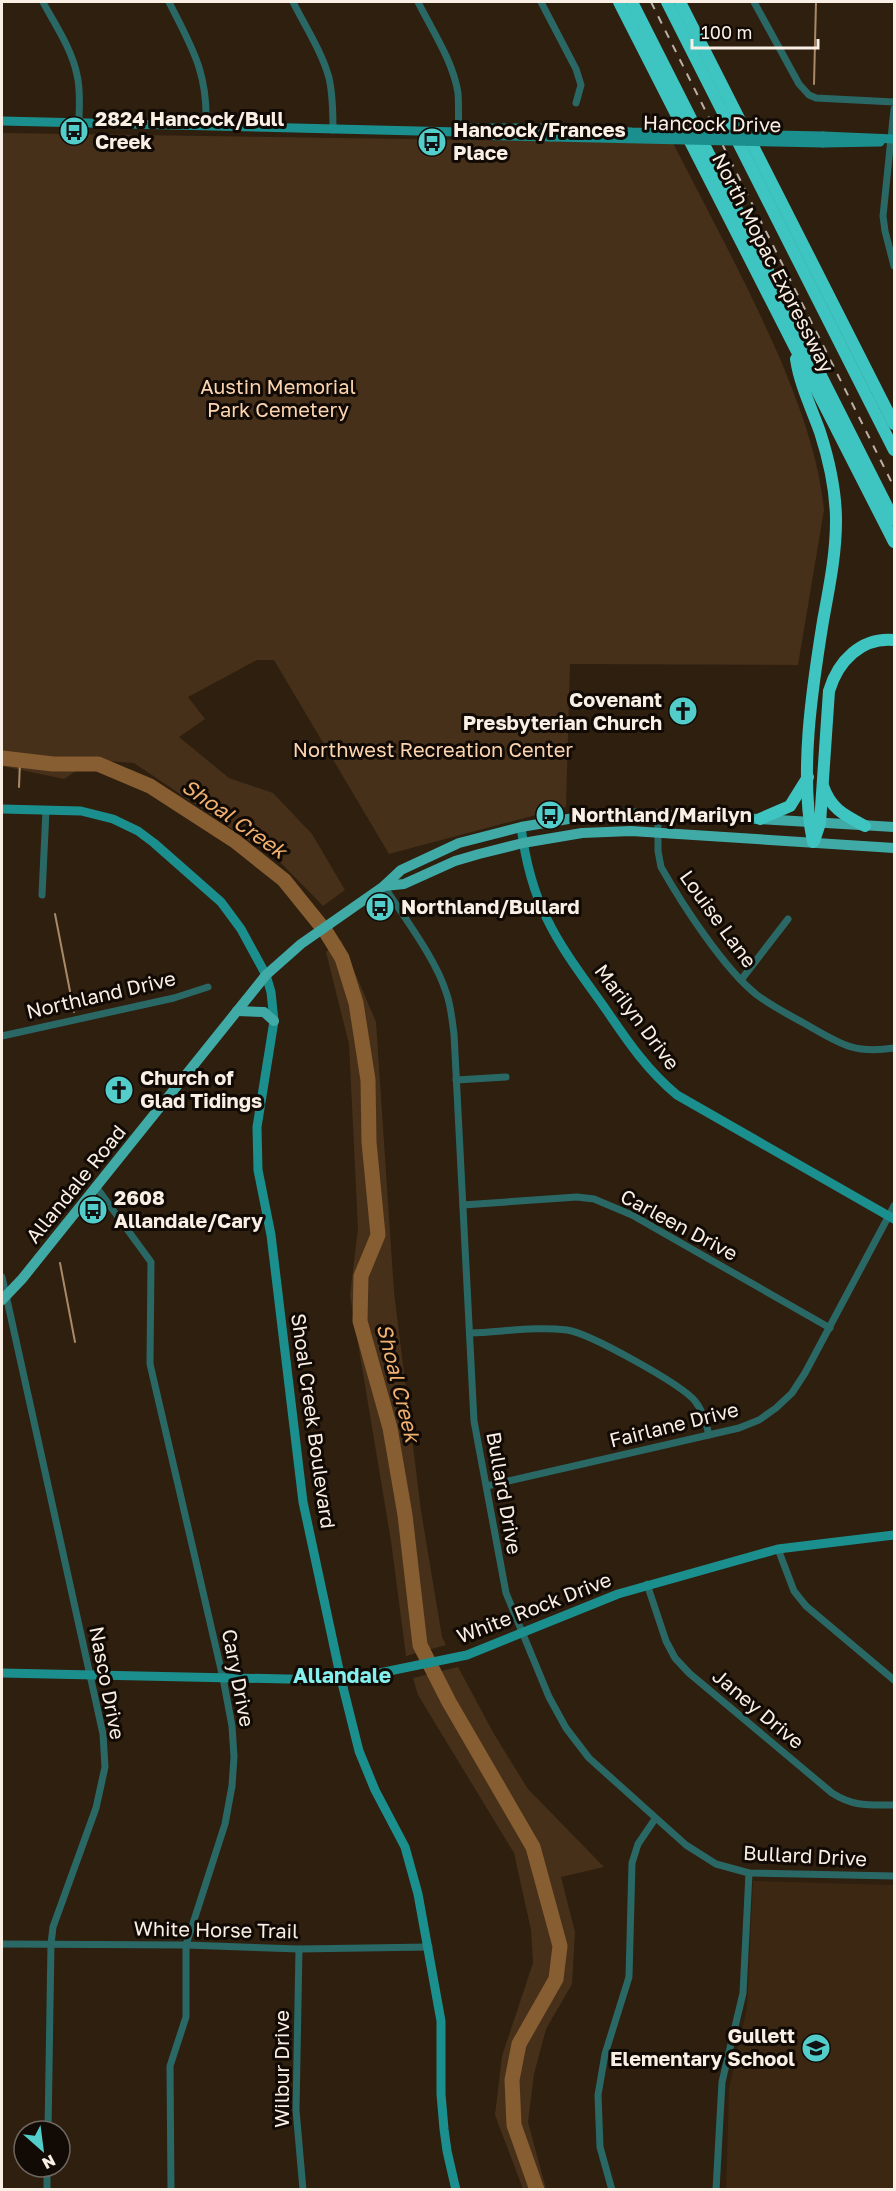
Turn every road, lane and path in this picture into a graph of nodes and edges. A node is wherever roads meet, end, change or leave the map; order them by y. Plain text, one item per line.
1 (43, 2) edge
2 (169, 2) edge
3 (293, 2) edge
4 (418, 2) edge
5 (541, 2) edge
6 (619, 2) edge
7 (632, 2) edge
8 (667, 2) edge
9 (680, 2) edge
10 (754, 2) edge
11 (894, 102) edge
12 (576, 103) dead end
13 (894, 109) edge
14 (2, 121) edge
15 (79, 122) junction
16 (206, 126) junction
17 (333, 130) junction
18 (459, 132) junction
19 (893, 139) edge
20 (894, 266) edge
21 (794, 349) junction
22 (894, 424) edge
23 (894, 450) edge
24 (859, 460) junction
25 (894, 520) edge
26 (894, 542) edge
27 (894, 640) edge
28 (808, 776) junction
29 (823, 785) junction
30 (2, 809) edge
31 (46, 810) junction
32 (658, 814) junction
33 (760, 819) junction
34 (814, 823) junction
35 (865, 826) junction
36 (521, 827) junction
37 (894, 827) edge
38 (657, 832) junction
39 (813, 842) junction
40 (523, 843) junction
41 (894, 848) edge
42 (384, 886) junction
43 (42, 895) dead end
44 (788, 919) dead end
45 (266, 975) junction
46 (741, 980) junction
47 (208, 987) dead end
48 (237, 1011) junction
49 (274, 1021) junction
50 (2, 1036) edge
51 (894, 1048) edge
52 (506, 1077) dead end
53 (456, 1080) junction
54 (97, 1188) junction
55 (463, 1205) junction
56 (894, 1206) edge
57 (892, 1218) edge
58 (2, 1277) edge
59 (4, 1298) edge
60 (830, 1328) junction
61 (470, 1334) junction
62 (709, 1435) junction
63 (487, 1486) junction
64 (894, 1535) edge
65 (778, 1549) junction
66 (647, 1584) junction
67 (522, 1634) junction
68 (2, 1673) edge
69 (90, 1676) junction
70 (223, 1678) junction
71 (341, 1679) junction
72 (894, 1680) edge
73 (894, 1805) edge
74 (655, 1820) junction
75 (749, 1874) junction
76 (894, 1876) edge
77 (2, 1944) edge
78 (51, 1944) junction
79 (186, 1945) junction
80 (429, 1947) junction
81 (299, 1949) junction
82 (48, 2119) edge
83 (171, 2190) edge
84 (303, 2190) edge
85 (456, 2190) edge
86 (612, 2190) edge
87 (716, 2190) edge

1 - 15 street
2 - 16 street
3 - 17 street
4 - 18 street
5 - 12 street
6 - 21 highway, North Mopac Expressway
7 - 24 highway
8 - 23 highway
9 - 22 highway, North Mopac Expressway
10 - 11 street
13 - 19 street
14 - 15 street, Hancock Drive
15 - 16 street, Hancock Drive
16 - 17 street, Hancock Drive
17 - 18 street, Hancock Drive
18 - 19 street, Hancock Drive, bridge
19 - 20 street
21 - 24 highway, North Mopac Expressway
21 - 28 highway
24 - 25 highway
24 - 26 highway, North Mopac Expressway
27 - 29 highway
28 - 33 highway
28 - 34 highway
29 - 34 highway
29 - 35 highway
30 - 31 street, Shoal Creek Boulevard
31 - 43 street
31 - 45 street, Shoal Creek Boulevard
32 - 33 main road
32 - 36 main road
32 - 38 street, Louise Lane
33 - 34 main road
34 - 35 main road
34 - 39 highway
35 - 37 main road
36 - 40 street, Marilyn Drive
36 - 42 main road
38 - 39 main road
38 - 40 main road
38 - 46 street, Louise Lane
39 - 41 main road
40 - 42 main road
40 - 57 street, Marilyn Drive
42 - 45 main road
42 - 53 street, Bullard Drive
44 - 46 street
45 - 48 main road, Allandale Road
45 - 49 street, Shoal Creek Boulevard
46 - 51 street, Louise Lane
47 - 50 street, Northland Drive
48 - 49 main road
48 - 54 main road, Allandale Road
49 - 71 street, Shoal Creek Boulevard
52 - 53 street
53 - 55 street, Bullard Drive
54 - 59 main road, Allandale Road
54 - 70 street, Cary Drive
55 - 60 street, Carleen Drive
55 - 61 street, Bullard Drive
56 - 57 street, Fairlane Drive
57 - 60 street, Fairlane Drive
58 - 59 street, Nasco Drive
59 - 69 street, Nasco Drive
60 - 62 street, Fairlane Drive
61 - 62 street
61 - 63 street, Bullard Drive
62 - 63 street, Fairlane Drive
63 - 67 street, Bullard Drive
64 - 65 street, White Rock Drive
65 - 66 street, White Rock Drive
65 - 72 street
66 - 67 street, White Rock Drive
66 - 73 street, Janey Drive
67 - 71 street, White Rock Drive
67 - 74 street, Bullard Drive
68 - 69 street, White Rock Drive
69 - 70 street, White Rock Drive
69 - 78 street, Nasco Drive
70 - 71 street, White Rock Drive
70 - 79 street, Cary Drive
71 - 80 street, Shoal Creek Boulevard
74 - 75 street, Bullard Drive
74 - 86 street
75 - 76 street, Bullard Drive
75 - 87 street
77 - 78 street, White Horse Trail
78 - 79 street, White Horse Trail
78 - 82 street, Nasco Drive
79 - 81 street, White Horse Trail
79 - 83 street, Cary Drive
80 - 81 street, White Horse Trail
80 - 85 street, Shoal Creek Boulevard
81 - 84 street, Wilbur Drive

